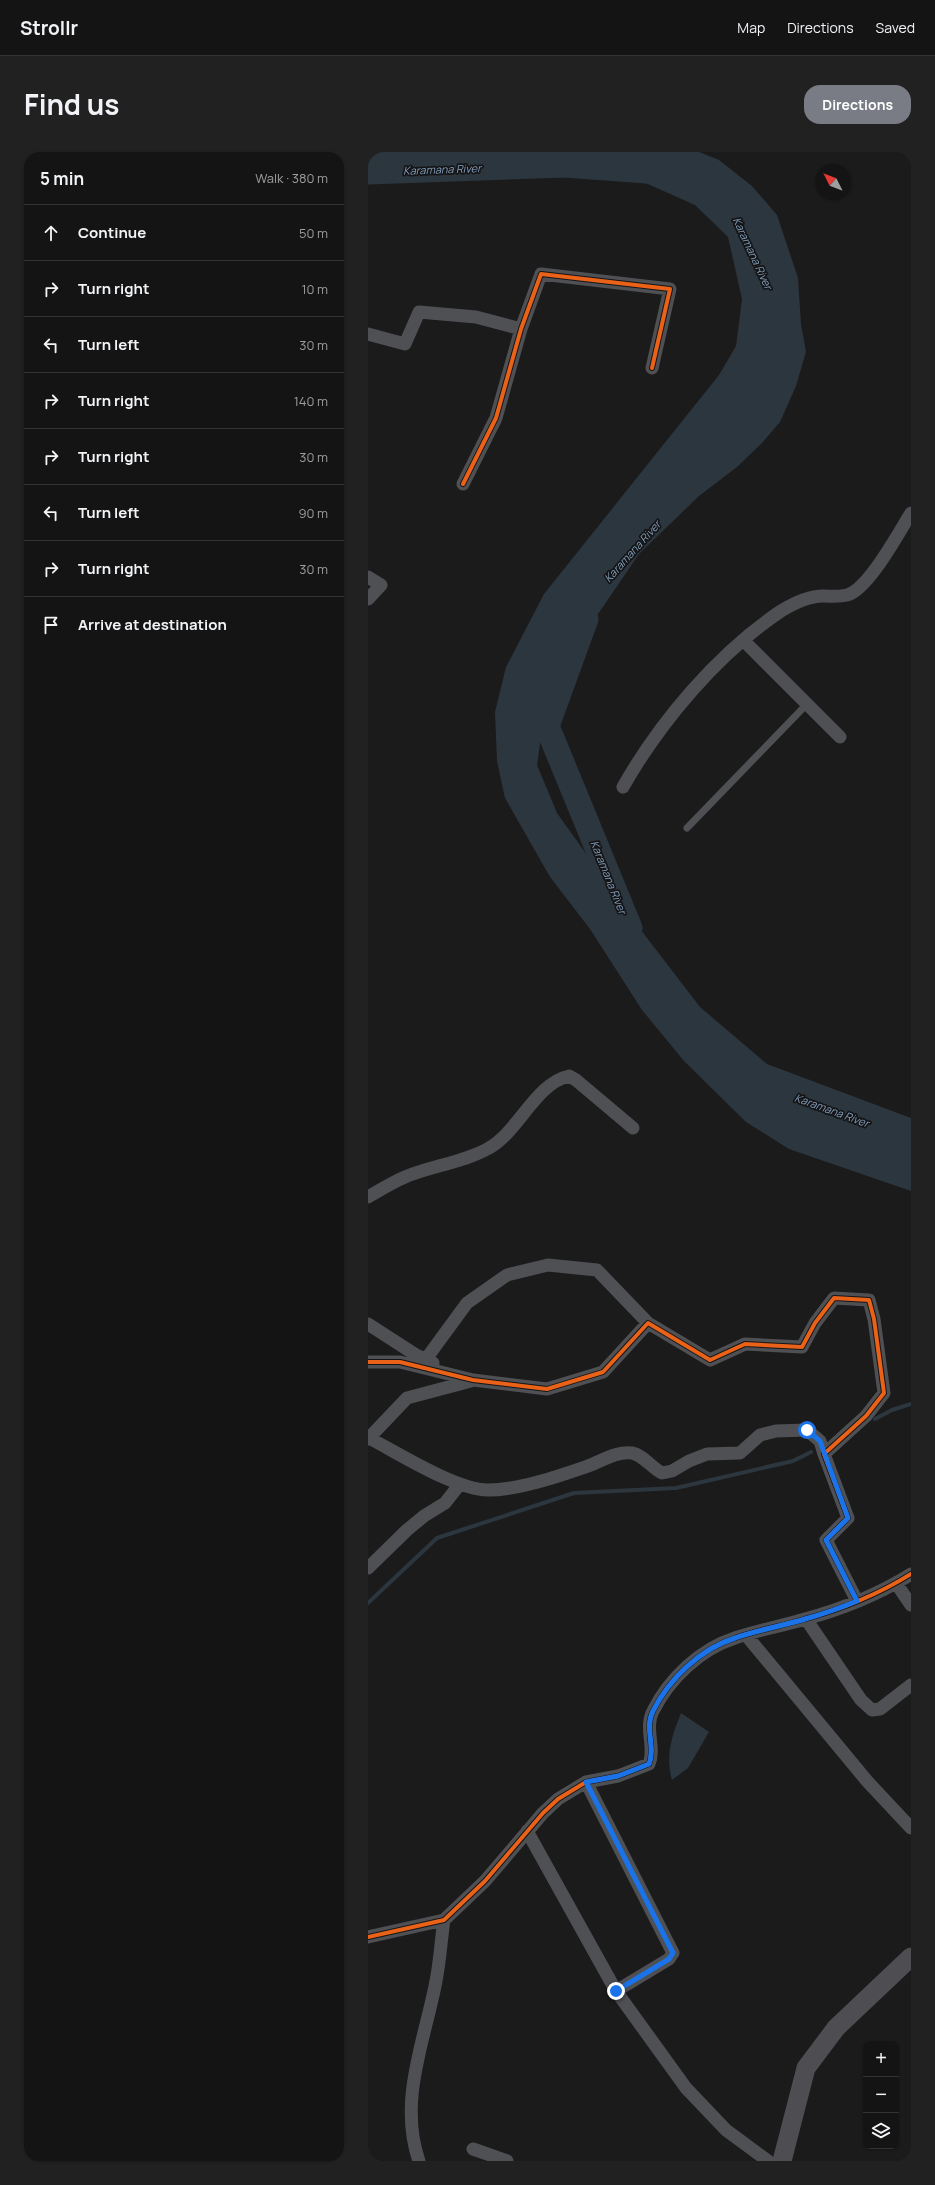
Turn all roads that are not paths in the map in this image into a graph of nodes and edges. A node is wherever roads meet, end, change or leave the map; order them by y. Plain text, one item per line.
1 (521, 329) junction
2 (368, 334) edge
3 (652, 368) dead end
4 (464, 484) dead end
5 (911, 513) edge
6 (368, 577) edge
7 (368, 599) edge
8 (744, 641) junction
9 (807, 704) junction
10 (840, 737) dead end
11 (623, 787) dead end
12 (687, 828) dead end
13 (633, 1128) dead end
14 (368, 1197) edge
15 (648, 1323) junction
16 (368, 1324) edge
17 (426, 1359) junction
18 (368, 1362) edge
19 (473, 1380) junction
20 (368, 1438) edge
21 (824, 1454) junction
22 (460, 1484) junction
23 (368, 1568) edge
24 (911, 1574) edge
25 (896, 1583) junction
26 (857, 1601) junction
27 (911, 1605) edge
28 (806, 1619) junction
29 (746, 1635) junction
30 (911, 1685) edge
31 (586, 1782) junction
32 (911, 1828) edge
33 (527, 1831) junction
34 (444, 1920) junction
35 (368, 1937) edge
36 (911, 1957) edge
37 (616, 1991) junction
38 (473, 2149) dead end
39 (419, 2161) edge
40 (507, 2161) edge
41 (768, 2161) edge
42 (782, 2161) edge

1 - 2 street
1 - 3 street
1 - 4 street
5 - 8 street
6 - 7 street
8 - 9 street
8 - 11 street
9 - 10 street
9 - 12 lane
13 - 14 street
15 - 17 street
15 - 19 street
15 - 21 street
16 - 17 street
17 - 19 street
18 - 19 street
19 - 20 street
20 - 22 street
21 - 22 street
21 - 26 street
22 - 23 street
24 - 25 street
25 - 26 street
25 - 27 street
26 - 28 street
28 - 29 street
28 - 30 street
29 - 31 street
29 - 32 street
31 - 33 street
31 - 37 street
33 - 34 street
33 - 37 street
34 - 35 street
34 - 39 street
36 - 42 main road
37 - 41 street
38 - 40 street

